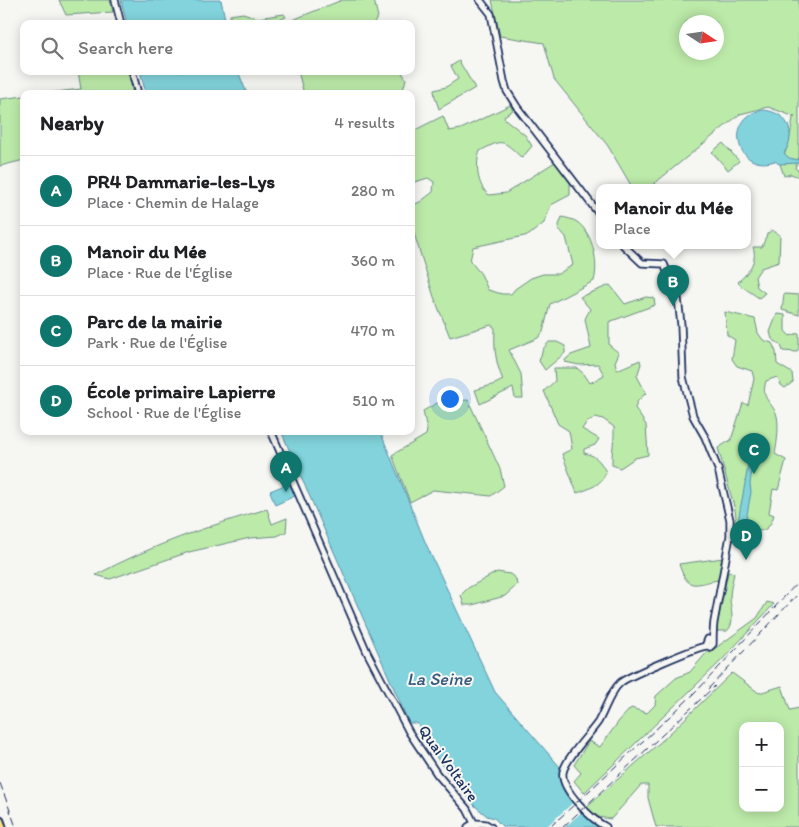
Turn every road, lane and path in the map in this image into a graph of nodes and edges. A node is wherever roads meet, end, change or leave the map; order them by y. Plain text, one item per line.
1 (115, 0) edge
2 (480, 0) edge
3 (120, 20) edge
4 (133, 75) edge
5 (137, 90) edge
6 (596, 210) edge
7 (627, 249) edge
8 (273, 435) edge
9 (0, 820) edge
10 (476, 825) edge
11 (2, 827) edge
12 (468, 827) edge
13 (491, 827) edge
14 (606, 827) edge

1 - 3 street
2 - 6 street
4 - 5 street
7 - 14 street
8 - 10 street, Quai Voltaire
9 - 11 main road
10 - 12 street
10 - 13 street, Quai Voltaire

